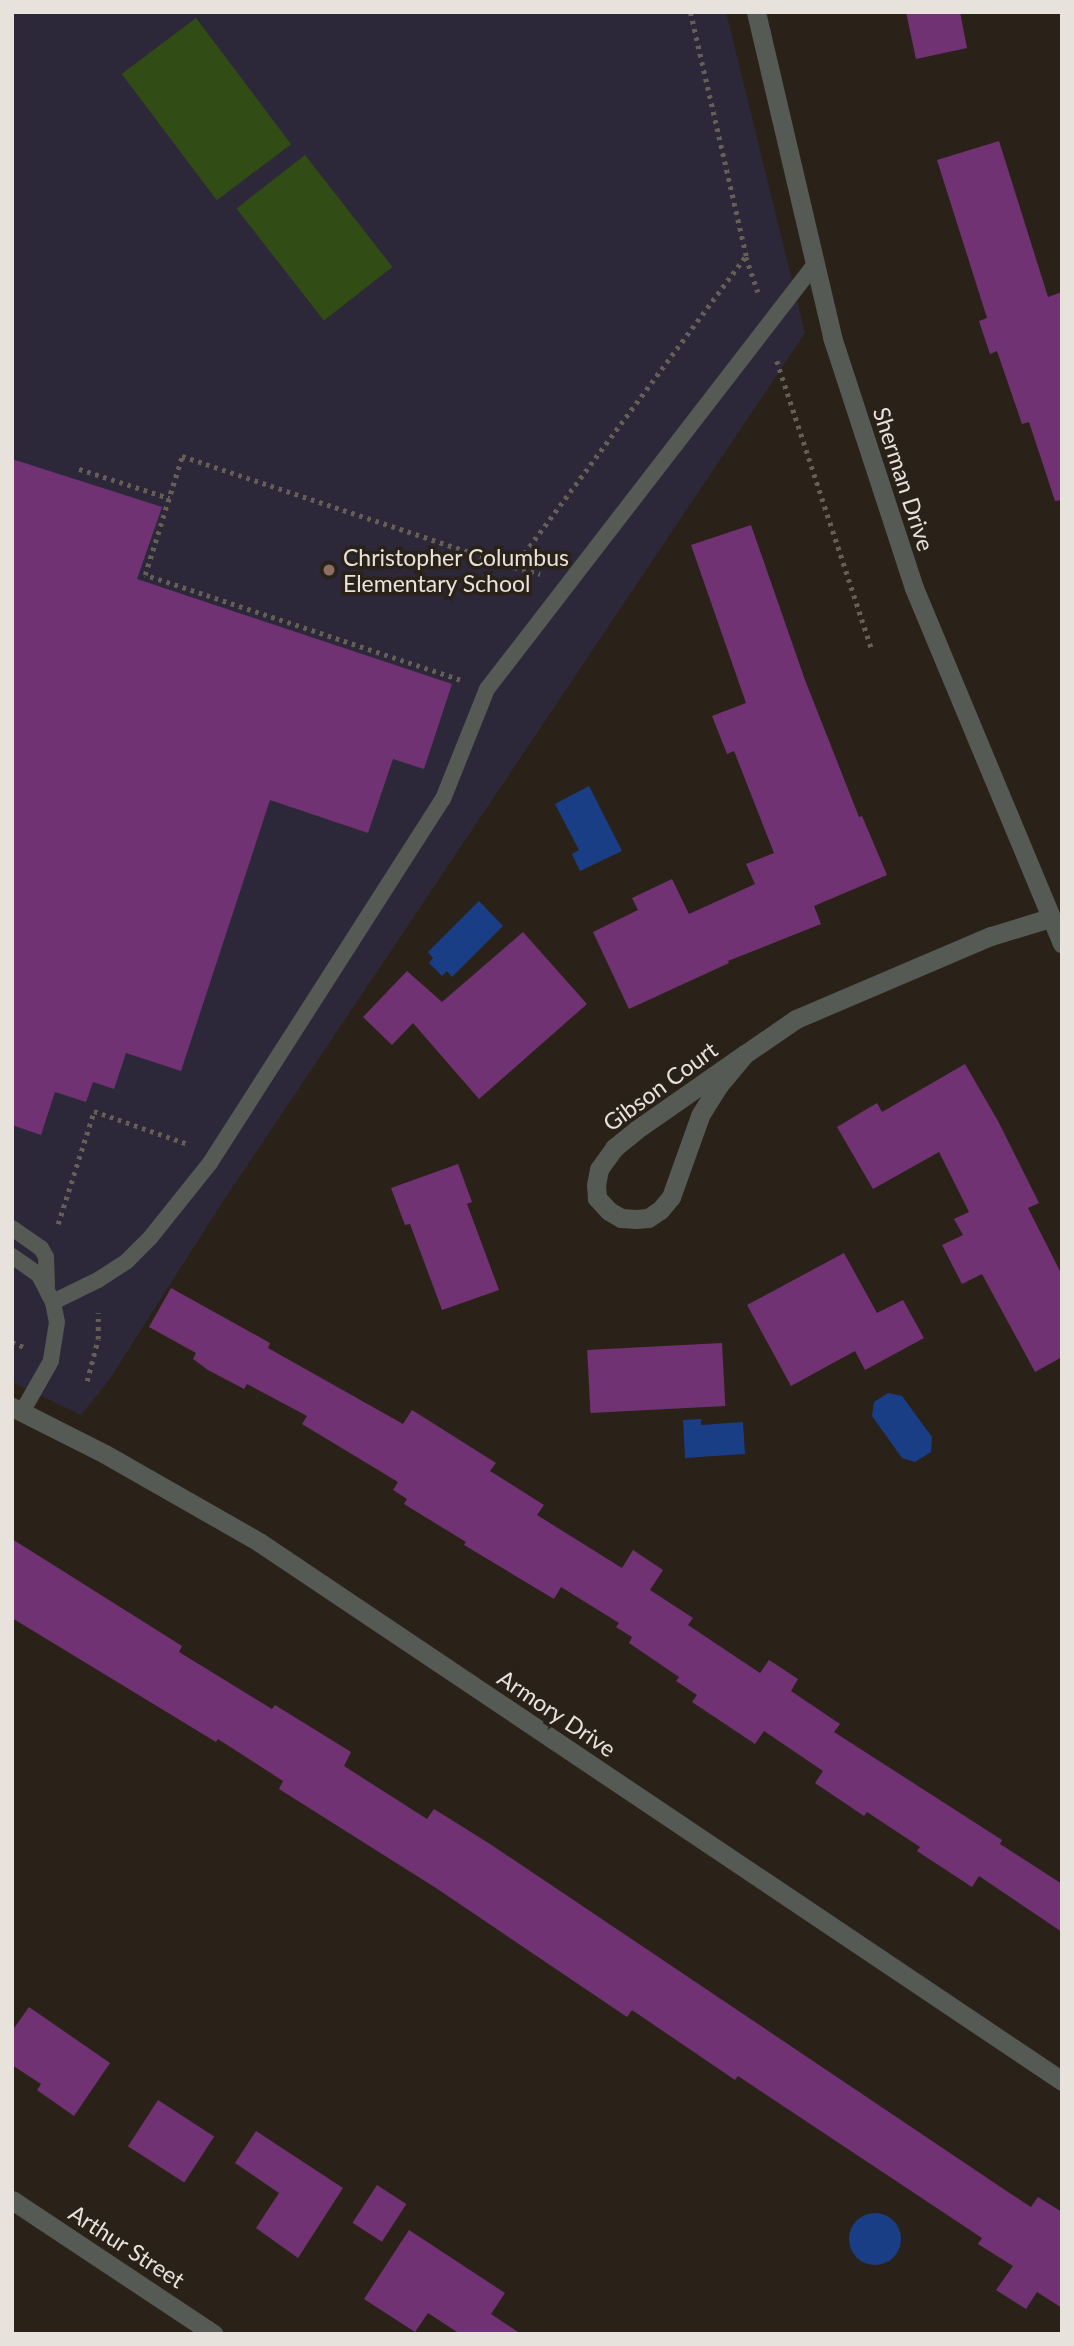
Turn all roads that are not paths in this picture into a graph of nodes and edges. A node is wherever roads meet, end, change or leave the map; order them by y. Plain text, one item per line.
1 (756, 12) edge
2 (815, 264) junction
3 (1050, 918) junction
4 (1062, 943) edge
5 (745, 1054) junction
6 (12, 1228) edge
7 (12, 1256) edge
8 (50, 1295) junction
9 (17, 1409) edge
10 (1062, 2081) edge
11 (15, 2207) edge
12 (214, 2334) edge

1 - 2 street, Sherman Drive
2 - 3 street, Sherman Drive
2 - 8 lane
3 - 4 street, Sherman Drive
3 - 5 street, Gibson Court
5 - 5 street, Gibson Court
6 - 8 lane
7 - 8 lane
8 - 9 lane
9 - 10 street, Armory Drive
11 - 12 street, Arthur Street

